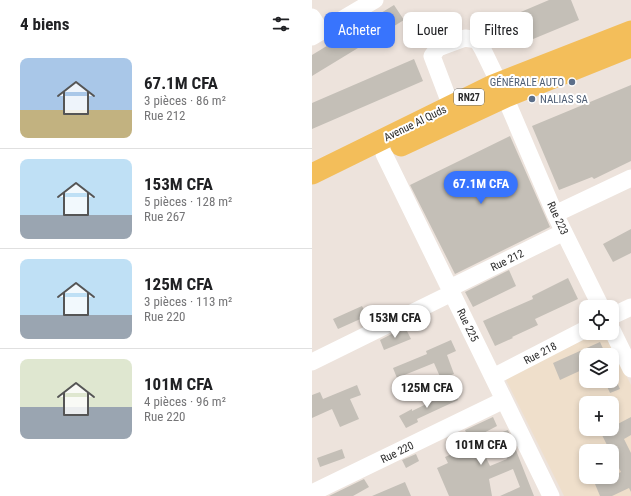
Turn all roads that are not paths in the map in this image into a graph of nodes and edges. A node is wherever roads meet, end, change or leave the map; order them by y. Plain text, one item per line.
1 (375, 0) edge
2 (312, 17) edge
3 (631, 32) edge
4 (317, 34) edge
5 (631, 48) edge
6 (502, 90) junction
7 (451, 106) junction
8 (384, 154) junction
9 (312, 174) edge
10 (631, 178) edge
11 (312, 188) edge
12 (555, 214) junction
13 (564, 232) junction
14 (451, 291) junction
15 (598, 300) edge
16 (631, 306) edge
17 (619, 312) edge
18 (579, 333) edge
19 (617, 340) edge
20 (312, 362) edge
21 (631, 369) edge
22 (493, 377) junction
23 (504, 400) junction
24 (312, 493) edge
25 (551, 496) edge

1 - 4 street
2 - 4 street
3 - 6 main road, Avenue Al Quds / RN27
5 - 6 main road, Avenue Al Quds / RN27
6 - 7 main road, Avenue Al Quds / RN27
6 - 7 street, Rue 223
6 - 8 main road, Avenue Al Quds / RN27
6 - 12 street, Rue 223
7 - 9 main road, Avenue Al Quds / RN27
8 - 11 main road, Avenue Al Quds / RN27
8 - 14 street, Rue 225
10 - 12 street
12 - 13 street, Rue 223
13 - 14 street, Rue 212
13 - 15 street, Rue 223
14 - 20 street, Rue 212
14 - 22 street, Rue 225
16 - 17 street
18 - 22 street, Rue 218
19 - 21 street
22 - 23 street, Rue 225
23 - 24 street, Rue 220
23 - 25 street, Rue 225

